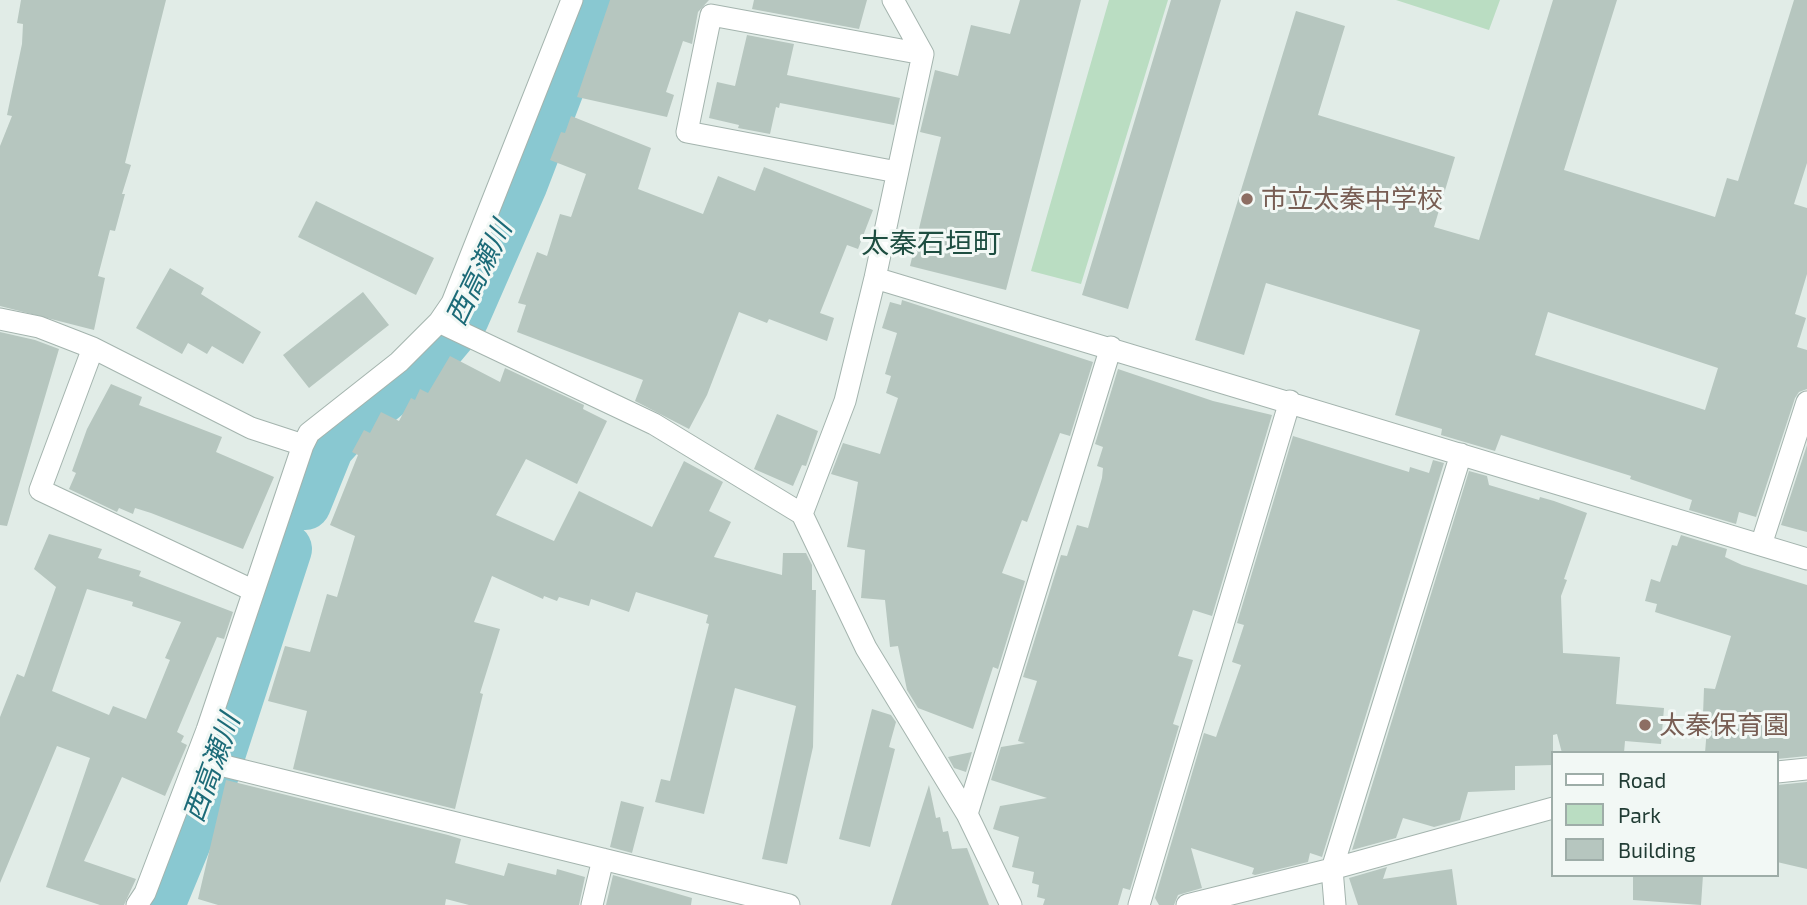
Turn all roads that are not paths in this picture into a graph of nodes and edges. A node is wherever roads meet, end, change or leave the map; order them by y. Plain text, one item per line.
1 (572, 0) edge
2 (893, 0) edge
3 (923, 54) junction
4 (897, 172) junction
5 (876, 278) junction
6 (0, 319) edge
7 (439, 322) junction
8 (1111, 347) junction
9 (93, 348) junction
10 (1290, 401) junction
11 (1807, 401) edge
12 (303, 445) junction
13 (1461, 454) junction
14 (802, 514) junction
15 (1761, 545) junction
16 (1807, 559) edge
17 (253, 590) junction
18 (196, 758) junction
19 (1807, 769) edge
20 (1779, 772) edge
21 (1552, 808) edge
22 (967, 814) junction
23 (603, 859) junction
24 (1332, 869) junction
25 (714, 896) edge
26 (137, 905) edge
27 (592, 905) edge
28 (789, 905) edge
29 (1011, 905) edge
30 (1139, 905) edge
31 (1187, 905) edge
32 (1335, 905) edge

1 - 7 street
2 - 3 street
3 - 4 street
3 - 4 street
4 - 5 street
5 - 8 street
5 - 14 street
6 - 9 street
7 - 12 street
7 - 14 street
8 - 10 street
8 - 22 street
9 - 12 street
9 - 17 street
10 - 13 street
10 - 30 street
11 - 15 street
12 - 17 street
13 - 15 street
13 - 24 street
14 - 22 street
15 - 16 street
17 - 18 street
18 - 23 street
18 - 26 street
19 - 20 street
21 - 24 street
22 - 29 street
23 - 25 street
23 - 27 street
24 - 31 street
24 - 32 street
25 - 28 street

